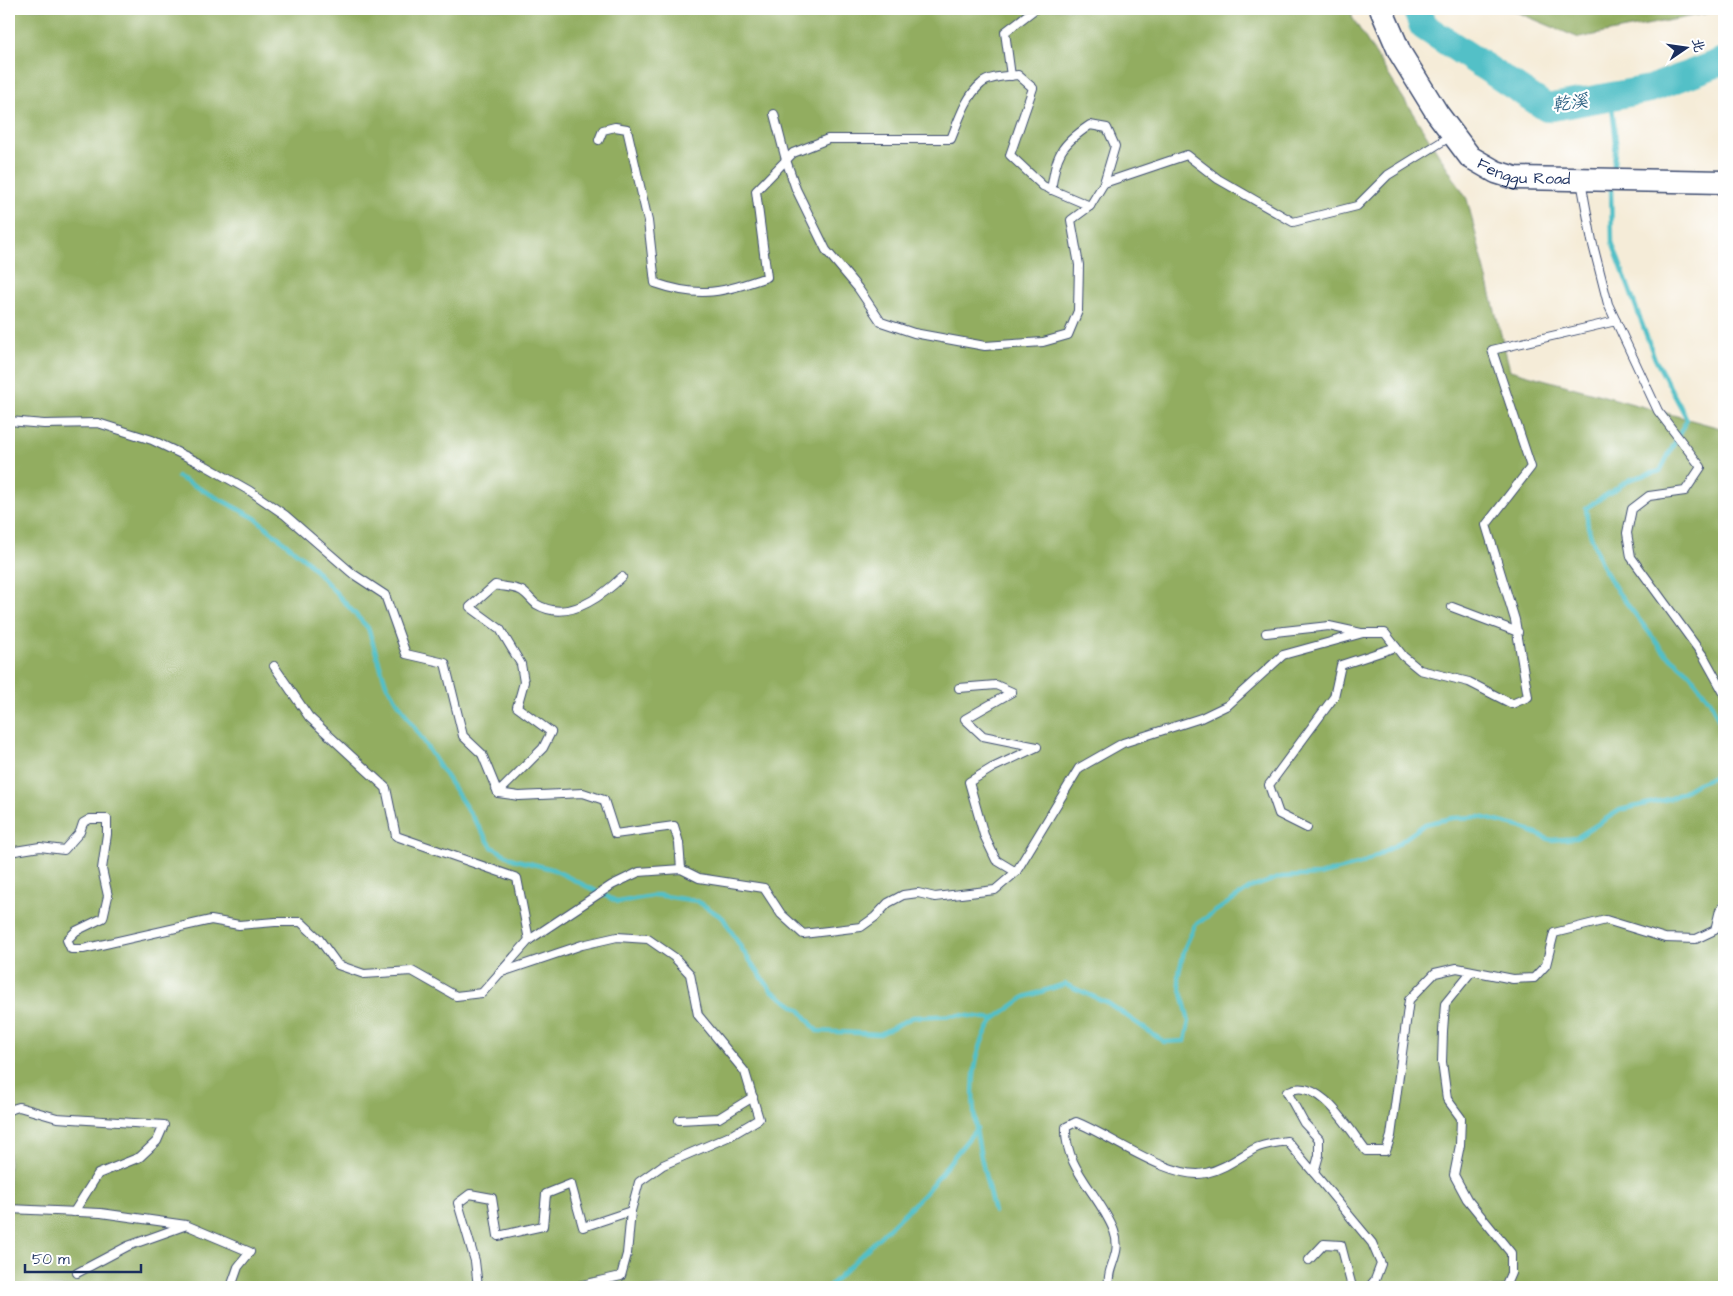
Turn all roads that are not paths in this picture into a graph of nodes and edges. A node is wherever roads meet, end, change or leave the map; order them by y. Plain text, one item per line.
1 (1035, 9) edge
2 (1381, 9) edge
3 (1011, 76) junction
4 (774, 114) dead end
5 (1453, 135) junction
6 (599, 140) dead end
7 (786, 160) junction
8 (1581, 179) junction
9 (1724, 182) edge
10 (1104, 183) junction
11 (1051, 190) junction
12 (1090, 206) junction
13 (1616, 321) junction
14 (9, 421) edge
15 (622, 577) dead end
16 (1452, 607) dead end
17 (1518, 632) junction
18 (1266, 633) dead end
19 (1363, 633) junction
20 (1396, 647) junction
21 (274, 666) dead end
22 (959, 688) dead end
23 (1724, 693) edge
24 (498, 793) junction
25 (1307, 828) dead end
26 (9, 852) edge
27 (681, 868) junction
28 (1016, 872) junction
29 (1724, 905) edge
30 (529, 940) junction
31 (1471, 972) junction
32 (497, 974) junction
33 (752, 1097) junction
34 (9, 1110) edge
35 (679, 1120) dead end
36 (1314, 1173) junction
37 (9, 1209) edge
38 (630, 1211) junction
39 (74, 1212) junction
40 (186, 1225) junction
41 (1309, 1260) dead end
42 (77, 1273) dead end
43 (231, 1287) edge
44 (478, 1287) edge
45 (573, 1287) edge
46 (1109, 1287) edge
47 (1352, 1287) edge
48 (1369, 1287) edge
49 (1505, 1287) edge

1 - 3 lane
2 - 5 street, Fenggu Road
3 - 7 lane
3 - 11 lane
4 - 7 lane
5 - 8 street, Fenggu Road
5 - 10 lane
6 - 7 lane
7 - 12 lane
8 - 9 street, Fenggu Road
8 - 13 lane
10 - 11 lane
10 - 12 lane
11 - 12 lane
13 - 17 lane
13 - 23 lane
14 - 24 lane
15 - 24 lane
16 - 17 lane
17 - 20 lane
18 - 19 lane
19 - 20 lane
19 - 28 lane
20 - 25 lane
21 - 30 lane
22 - 28 lane
24 - 27 lane
26 - 32 lane
27 - 28 lane
27 - 30 lane
29 - 31 lane
30 - 32 lane
31 - 36 lane
31 - 49 lane
32 - 33 lane
33 - 35 lane
33 - 38 lane
34 - 39 lane
36 - 46 lane
36 - 48 lane
37 - 39 lane
38 - 44 lane
38 - 45 lane
39 - 40 lane
40 - 42 lane
40 - 43 lane
41 - 47 lane

